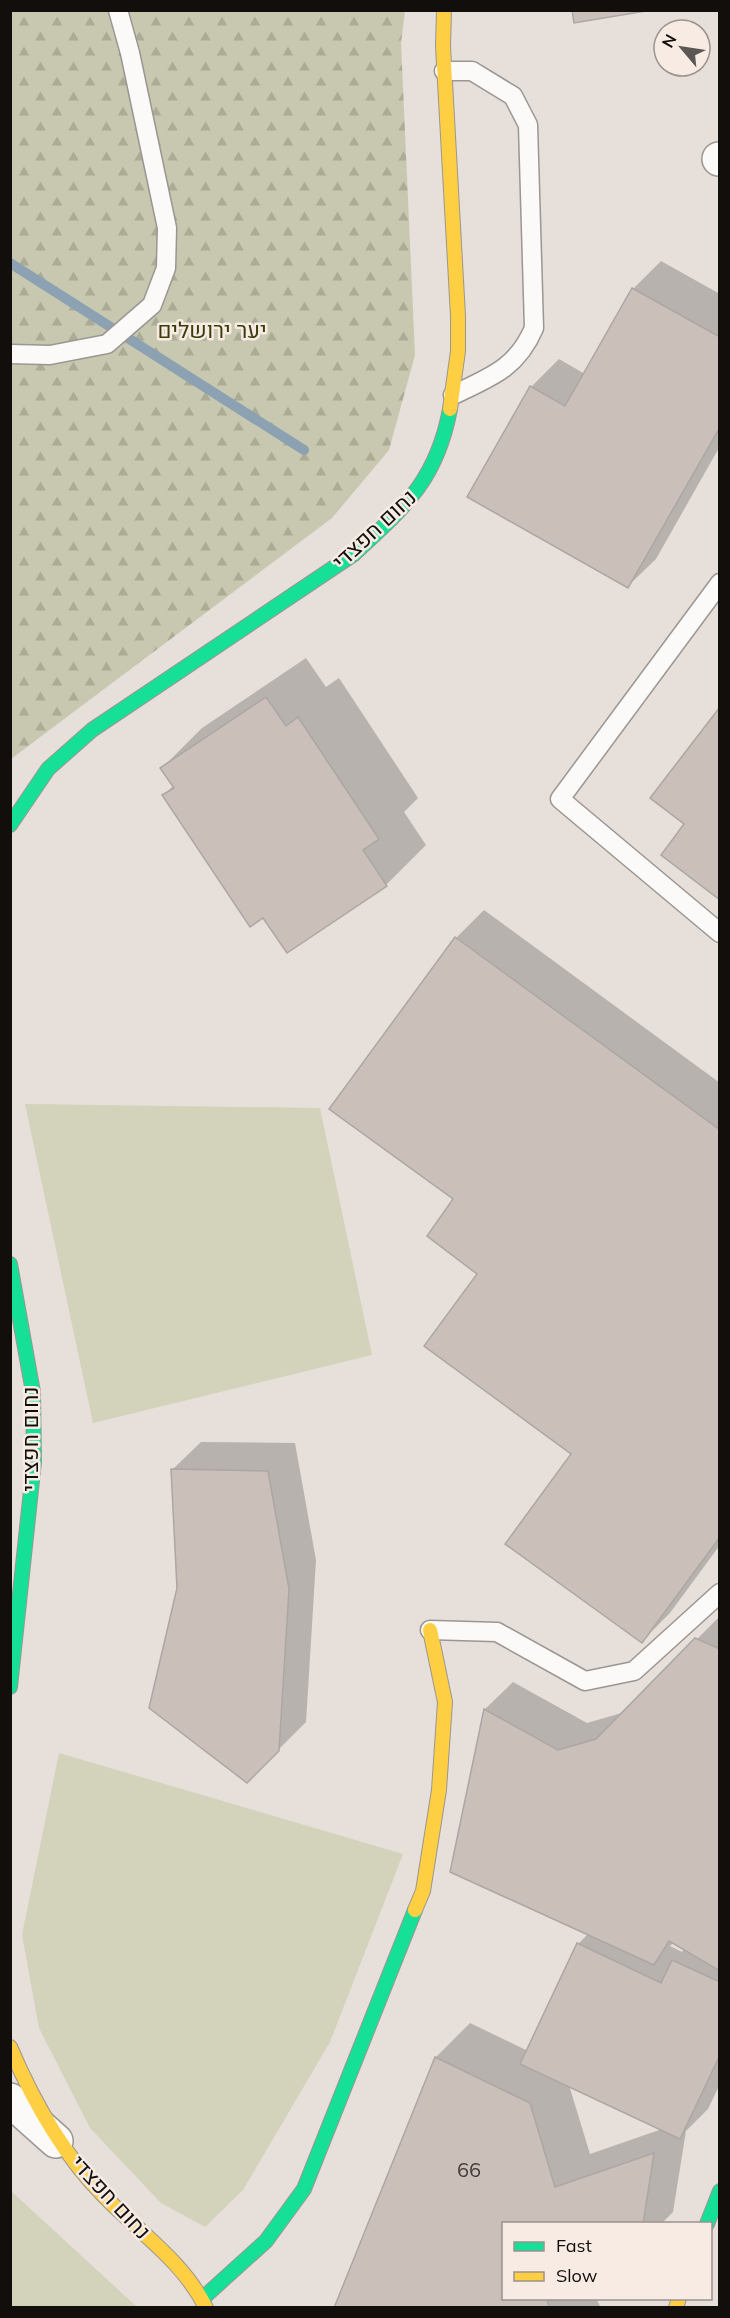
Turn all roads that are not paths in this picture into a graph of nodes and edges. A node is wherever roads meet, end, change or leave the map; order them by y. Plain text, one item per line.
1 (118, 10) edge
2 (444, 10) edge
3 (444, 71) junction
4 (10, 354) edge
5 (453, 395) junction
6 (720, 583) edge
7 (10, 825) edge
8 (720, 933) edge
9 (10, 1264) edge
10 (720, 1593) edge
11 (430, 1630) joint
12 (10, 1687) edge
13 (10, 2047) edge
14 (10, 2100) edge
15 (69, 2153) junction
16 (720, 2191) edge
17 (707, 2222) edge
18 (205, 2303) edge

1 - 4 lane
2 - 3 street, נחום חפצדי
3 - 5 street, נחום חפצדי
3 - 5 lane
5 - 7 street, נחום חפצדי
6 - 8 lane
9 - 12 street, נחום חפצדי
10 - 11 lane
11 - 18 street
13 - 15 street, נחום חפצדי
14 - 15 street
15 - 18 street, נחום חפצדי
16 - 17 street

